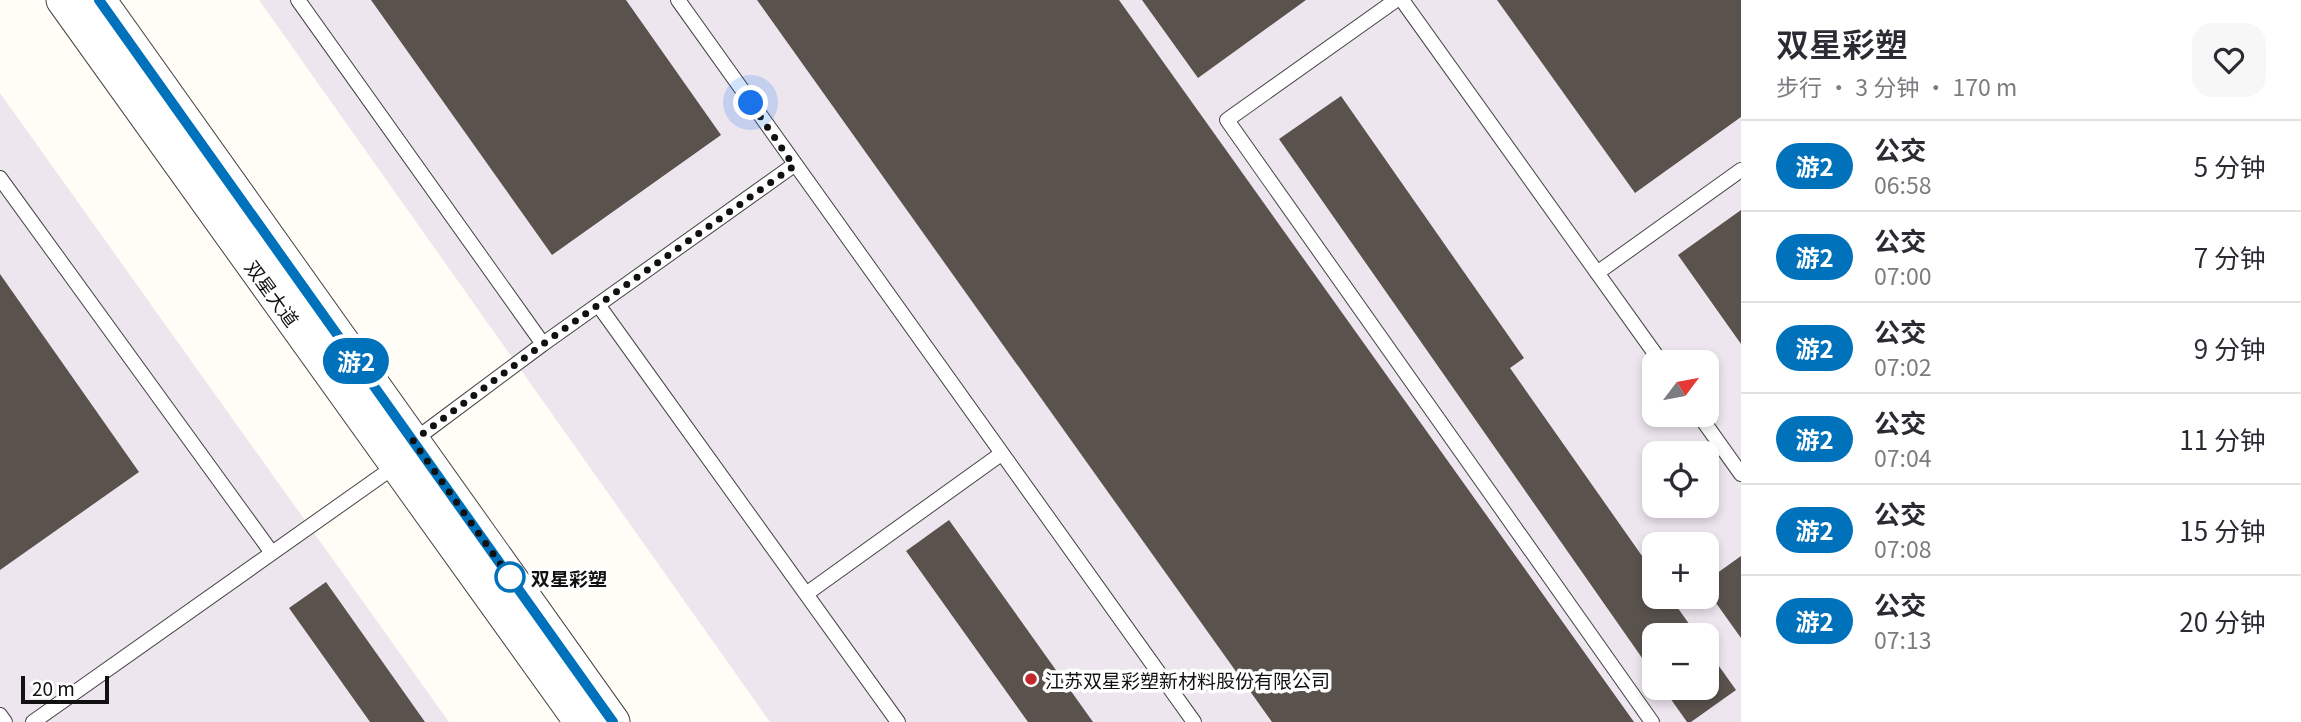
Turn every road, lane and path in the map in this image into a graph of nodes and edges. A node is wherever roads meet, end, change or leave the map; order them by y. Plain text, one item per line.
1 (63, 0) edge
2 (99, 0) edge
3 (298, 0) edge
4 (678, 0) edge
5 (1396, 0) edge
6 (1402, 0) edge
7 (794, 166) junction
8 (1741, 170) edge
9 (0, 178) edge
10 (1597, 272) junction
11 (599, 306) junction
12 (543, 344) junction
13 (1652, 350) edge
14 (1708, 427) edge
15 (410, 452) junction
16 (1001, 454) junction
17 (1741, 474) edge
18 (272, 554) junction
19 (806, 594) junction
20 (0, 715) edge
21 (5, 722) edge
22 (33, 722) edge
23 (581, 722) edge
24 (613, 722) edge
25 (898, 722) edge
26 (1194, 722) edge
27 (1652, 722) edge

1 - 15 street, 双星大道
2 - 15 street, 双星大道
3 - 12 lane
4 - 7 lane
5 - 27 lane
6 - 10 lane
7 - 11 lane
7 - 16 lane
8 - 10 lane
9 - 18 lane
10 - 13 lane
11 - 12 lane
11 - 19 lane
12 - 15 lane
14 - 17 lane
15 - 18 lane
15 - 23 street, 双星大道
15 - 24 street, 双星大道
16 - 19 lane
16 - 26 lane
18 - 22 lane
19 - 25 lane
20 - 21 lane

